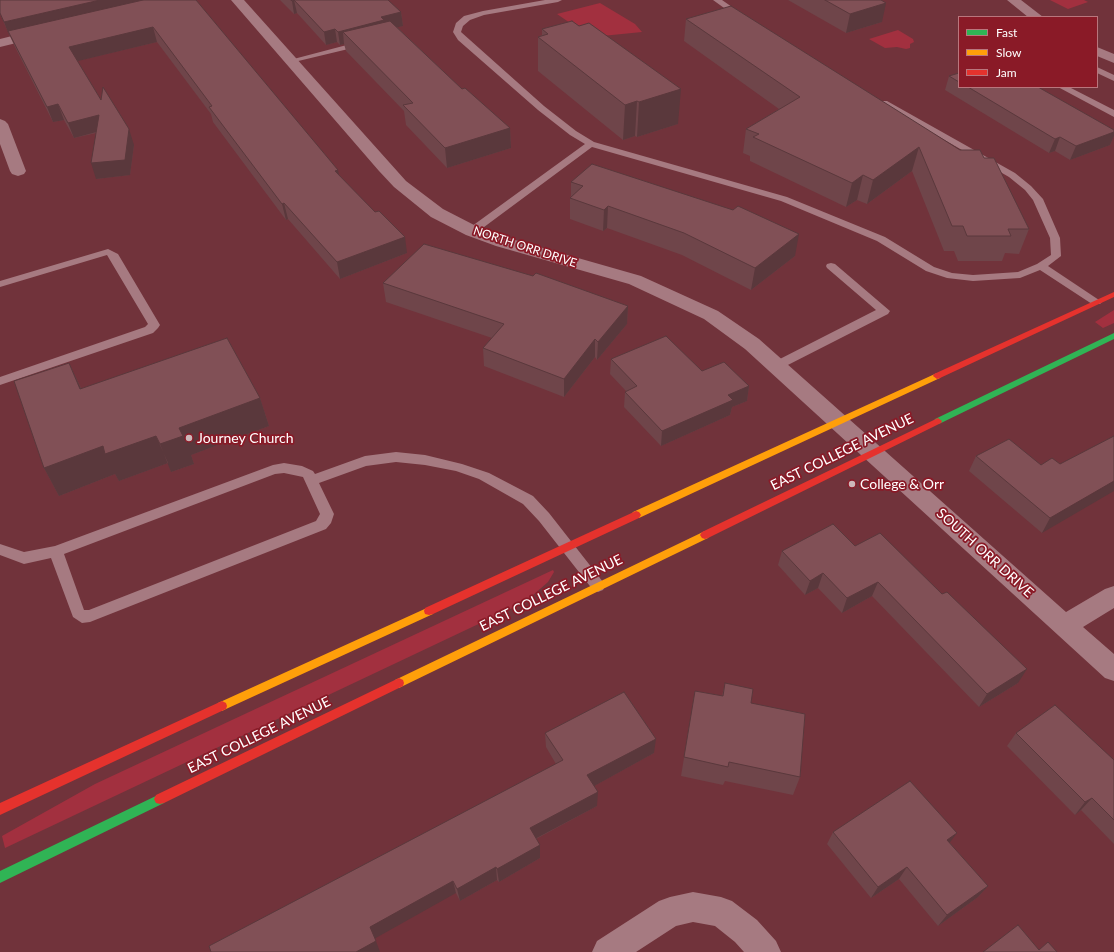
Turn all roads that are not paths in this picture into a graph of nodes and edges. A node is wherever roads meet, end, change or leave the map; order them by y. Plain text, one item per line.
1 (237, 0) edge
2 (558, 0) edge
3 (717, 0) edge
4 (1013, 0) edge
5 (1035, 16) edge
6 (753, 23) edge
7 (54, 30) edge
8 (374, 40) edge
9 (0, 42) edge
10 (1098, 51) edge
11 (1114, 59) edge
12 (290, 61) junction
13 (1098, 70) edge
14 (1114, 78) edge
15 (1064, 88) edge
16 (877, 99) edge
17 (1114, 114) edge
18 (0, 124) edge
19 (591, 144) junction
20 (18, 171) dead end
21 (472, 231) junction
22 (831, 266) dead end
23 (1041, 266) junction
24 (0, 284) edge
25 (1114, 294) edge
26 (1096, 302) junction
27 (1114, 336) edge
28 (776, 366) junction
29 (0, 381) edge
30 (838, 421) junction
31 (873, 452) junction
32 (311, 481) junction
33 (568, 546) junction
34 (0, 549) edge
35 (56, 550) junction
36 (598, 586) junction
37 (1114, 596) edge
38 (1065, 625) junction
39 (1114, 670) edge
40 (0, 809) edge
41 (0, 877) edge
42 (608, 952) edge
43 (765, 952) edge

1 - 12 street, NORTH ORR DRIVE
2 - 19 lane
3 - 6 lane
4 - 5 street
7 - 9 street
8 - 12 lane
10 - 11 street
12 - 21 street, NORTH ORR DRIVE
13 - 14 lane
15 - 17 lane
16 - 23 lane
18 - 20 street
19 - 21 lane
19 - 23 lane
21 - 28 street, NORTH ORR DRIVE
22 - 28 lane
23 - 26 lane
24 - 29 lane
25 - 26 main road, EAST COLLEGE AVENUE
26 - 30 main road, EAST COLLEGE AVENUE
27 - 31 main road, EAST COLLEGE AVENUE
28 - 30 street, NORTH ORR DRIVE
30 - 31 street, SOUTH ORR DRIVE
30 - 33 main road, EAST COLLEGE AVENUE
31 - 36 main road, EAST COLLEGE AVENUE
31 - 38 street, SOUTH ORR DRIVE
32 - 33 lane
32 - 35 lane
32 - 35 lane
33 - 36 lane
33 - 40 main road, EAST COLLEGE AVENUE
34 - 35 lane
36 - 41 main road, EAST COLLEGE AVENUE
37 - 38 street
38 - 39 street, SOUTH ORR DRIVE
42 - 43 street

